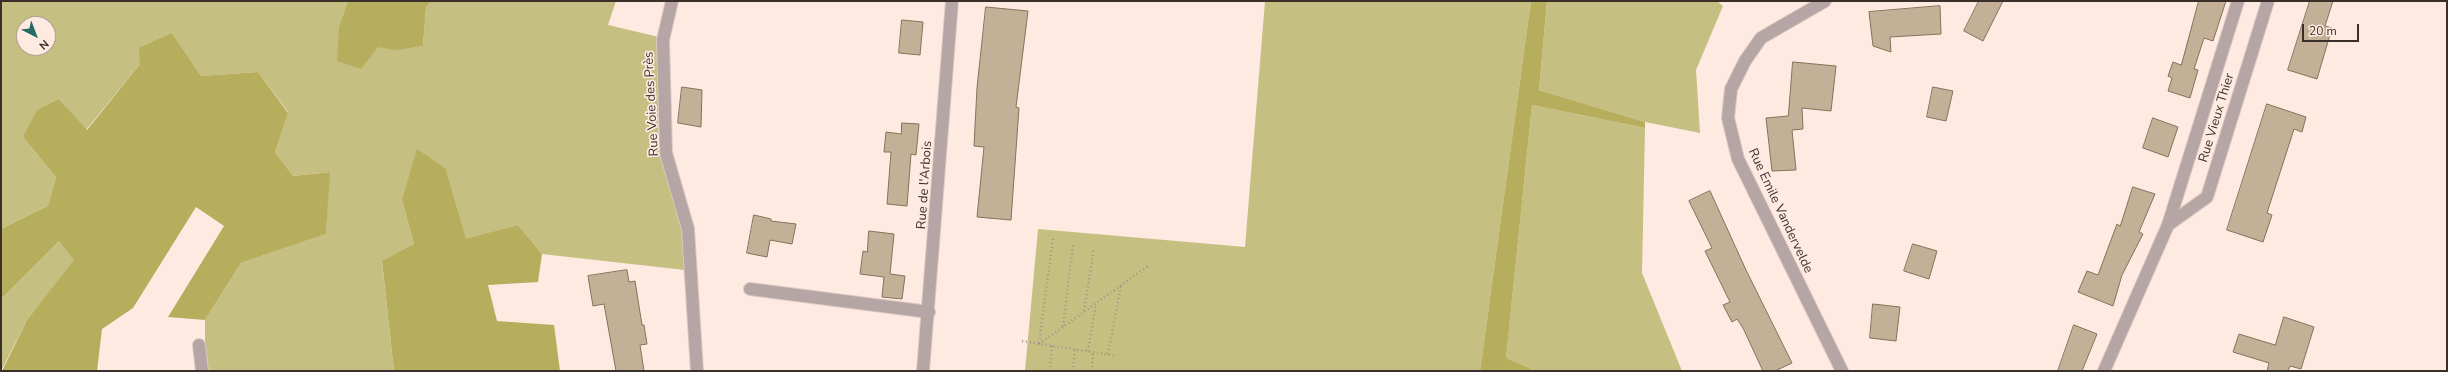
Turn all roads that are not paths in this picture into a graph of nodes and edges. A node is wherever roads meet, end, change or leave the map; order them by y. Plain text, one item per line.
1 (672, 1) edge
2 (952, 1) edge
3 (1825, 1) edge
4 (2238, 1) edge
5 (2268, 1) edge
6 (2168, 225) junction
7 (750, 289) dead end
8 (929, 312) junction
9 (199, 345) dead end
10 (202, 371) edge
11 (697, 371) edge
12 (924, 371) edge
13 (1842, 371) edge
14 (2104, 371) edge

1 - 11 street, Rue Voie des Près
2 - 8 street, Rue de l'Arbois
3 - 13 street, Rue Emile Vandervelde
4 - 6 street, Rue Vieux Thier
5 - 6 street, Rue Vieux Thier
6 - 14 street, Rue Vieux Thier
7 - 8 street
8 - 12 street, Rue de l'Arbois
9 - 10 street

